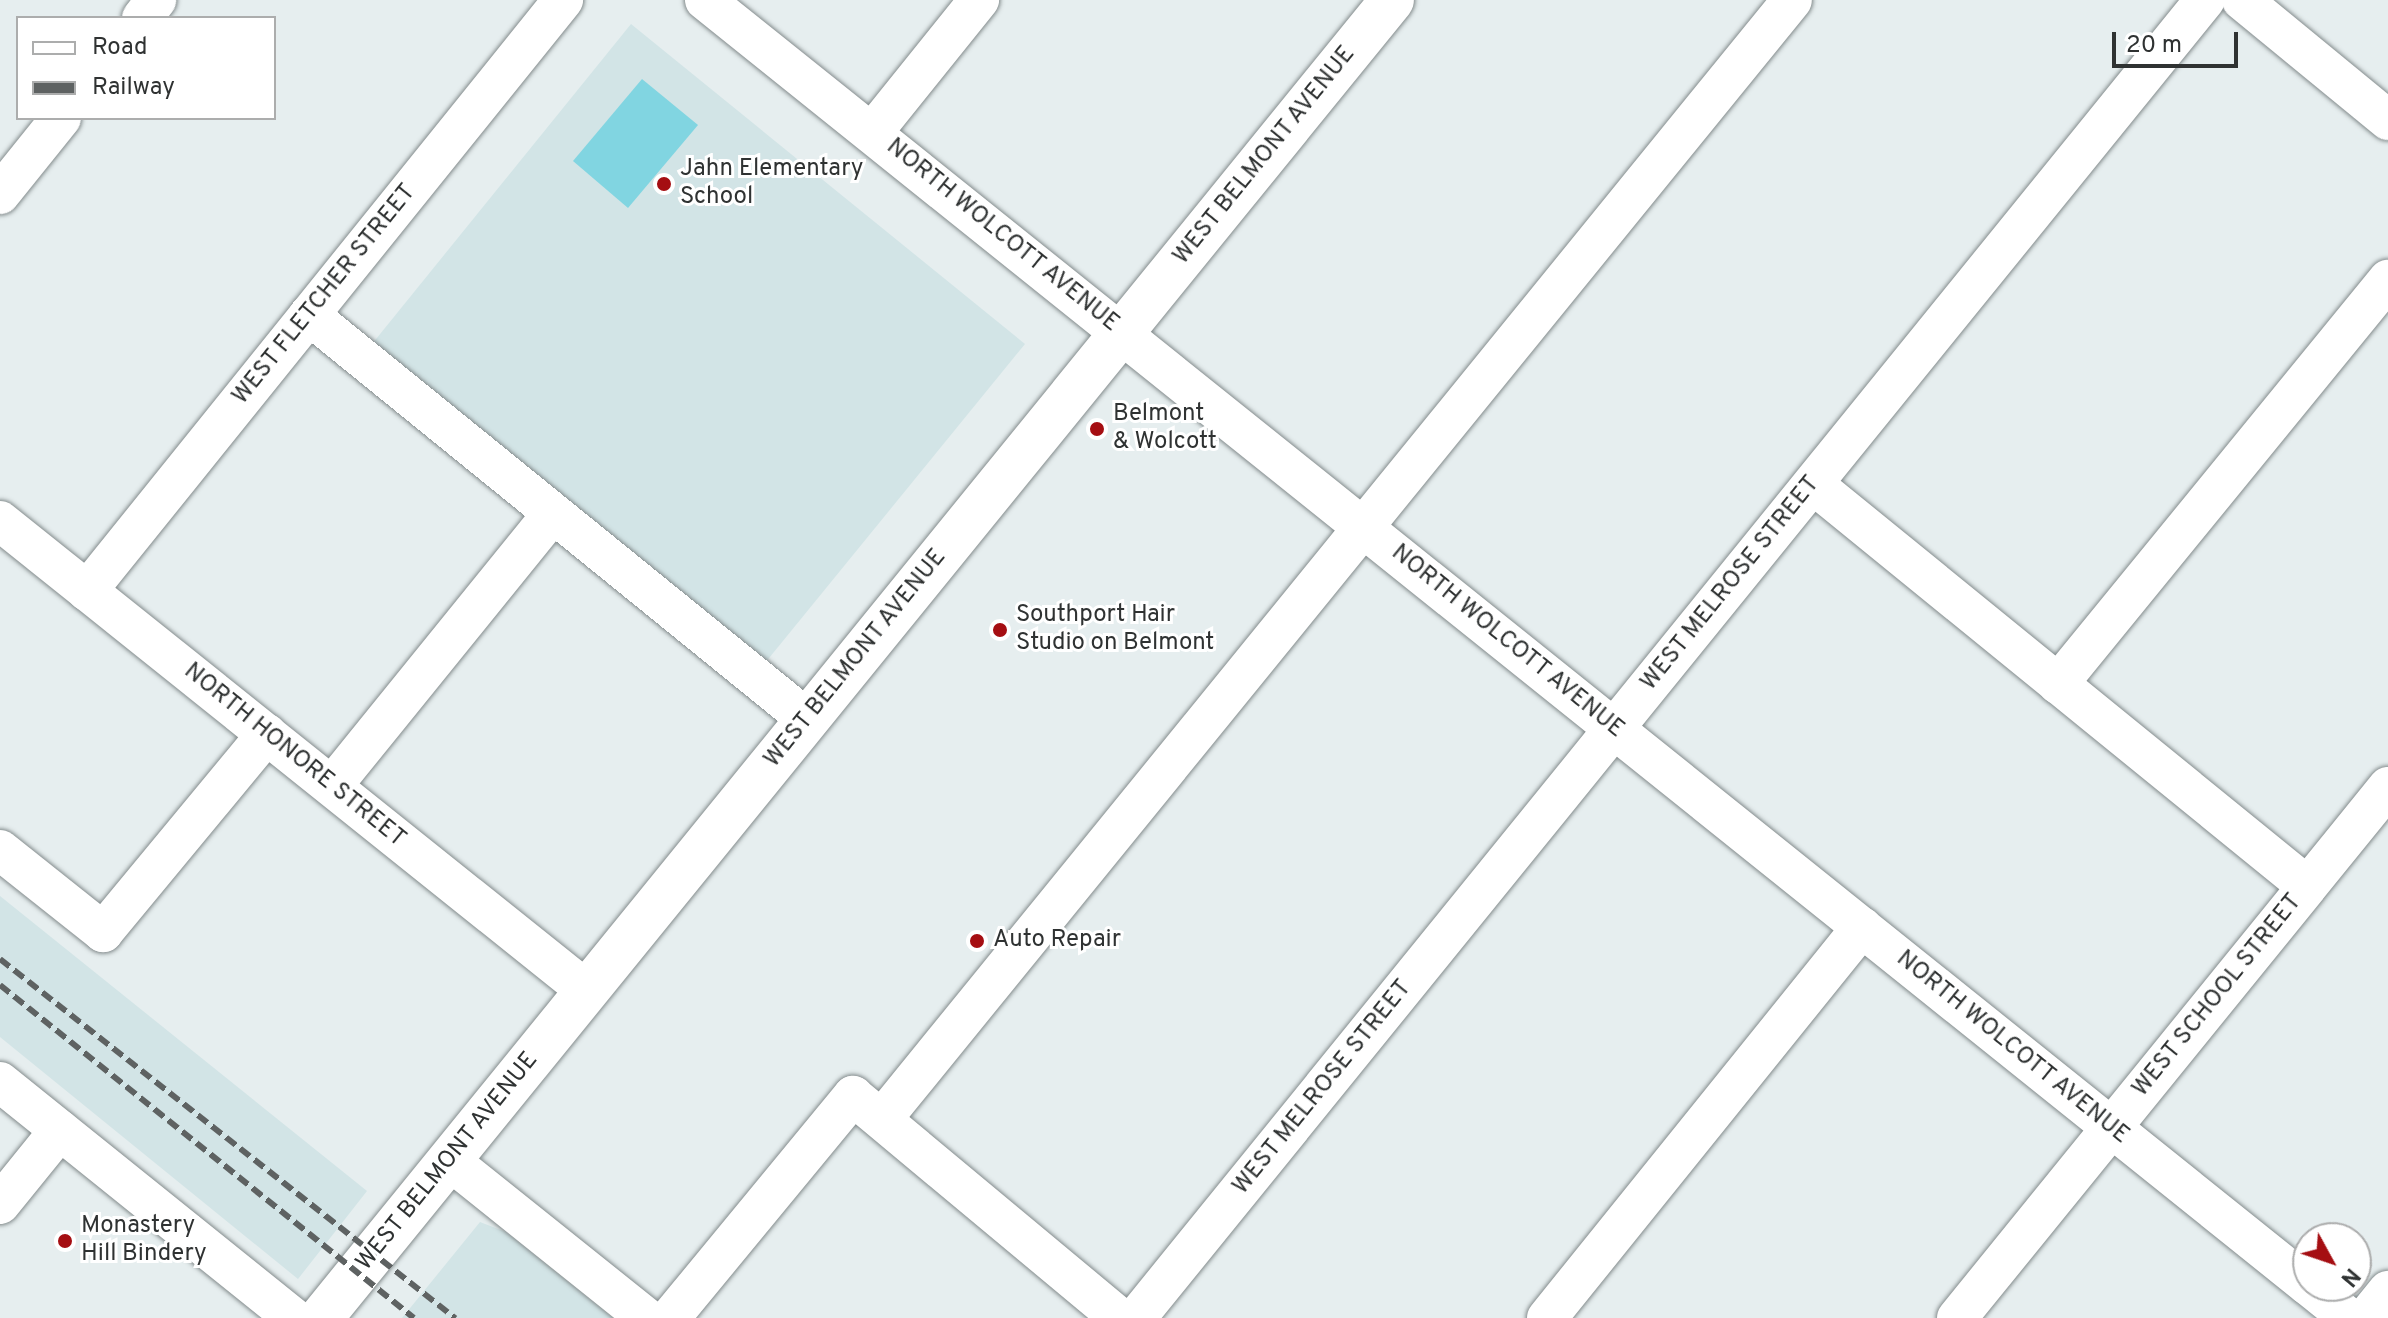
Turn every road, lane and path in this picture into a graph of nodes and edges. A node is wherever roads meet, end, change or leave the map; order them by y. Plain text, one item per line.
1 (156, 0) edge
2 (563, 0) edge
3 (705, 0) edge
4 (979, 0) edge
5 (1392, 0) edge
6 (1792, 0) edge
7 (2205, 0) edge
8 (2242, 0) edge
9 (144, 16) edge
10 (59, 120) edge
11 (2388, 120) edge
12 (872, 133) junction
13 (0, 194) edge
14 (2388, 280) edge
15 (309, 315) junction
16 (1122, 332) junction
17 (1813, 484) junction
18 (553, 513) junction
19 (0, 521) edge
20 (1363, 526) junction
21 (87, 591) junction
22 (2058, 684) junction
23 (807, 719) junction
24 (1615, 728) junction
25 (267, 734) junction
26 (332, 786) junction
27 (2388, 787) edge
28 (0, 850) edge
29 (2307, 886) junction
30 (1862, 927) junction
31 (587, 991) junction
32 (0, 1082) edge
33 (882, 1119) junction
34 (2112, 1127) junction
35 (60, 1130) junction
36 (449, 1160) junction
37 (0, 1204) edge
38 (2292, 1273) edge
39 (2388, 1291) edge
40 (2328, 1302) edge
41 (294, 1318) edge
42 (321, 1318) edge
43 (646, 1318) edge
44 (670, 1318) edge
45 (1119, 1318) edge
46 (1136, 1318) edge
47 (1547, 1318) edge
48 (1957, 1318) edge
49 (2349, 1318) edge
50 (2366, 1318) edge

1 - 9 street
2 - 15 street, WEST FLETCHER STREET
3 - 12 street, NORTH WOLCOTT AVENUE
4 - 12 street
5 - 16 main road, WEST BELMONT AVENUE
6 - 20 street
7 - 17 street, WEST MELROSE STREET
8 - 11 street
10 - 13 street
12 - 16 street, NORTH WOLCOTT AVENUE
14 - 22 street
15 - 18 street
15 - 21 street, WEST FLETCHER STREET
16 - 20 street, NORTH WOLCOTT AVENUE
16 - 23 main road, WEST BELMONT AVENUE
17 - 22 street
17 - 24 street, WEST MELROSE STREET
18 - 23 street
18 - 26 street
19 - 21 street, NORTH HONORE STREET
20 - 24 street, NORTH WOLCOTT AVENUE
20 - 33 street
21 - 25 street, NORTH HONORE STREET
22 - 29 street
23 - 31 main road, WEST BELMONT AVENUE
24 - 30 street, NORTH WOLCOTT AVENUE
24 - 46 street, WEST MELROSE STREET
25 - 26 street, NORTH HONORE STREET
25 - 28 street
26 - 31 street, NORTH HONORE STREET
27 - 29 street, WEST SCHOOL STREET
29 - 34 street, WEST SCHOOL STREET
30 - 34 street, NORTH WOLCOTT AVENUE
30 - 47 street
31 - 36 main road, WEST BELMONT AVENUE
32 - 35 street
33 - 44 street
33 - 45 street
34 - 38 street, NORTH WOLCOTT AVENUE
34 - 48 street, WEST SCHOOL STREET
35 - 37 street
35 - 41 street
36 - 42 main road, WEST BELMONT AVENUE
36 - 43 street
39 - 50 street
40 - 49 street, NORTH WOLCOTT AVENUE

